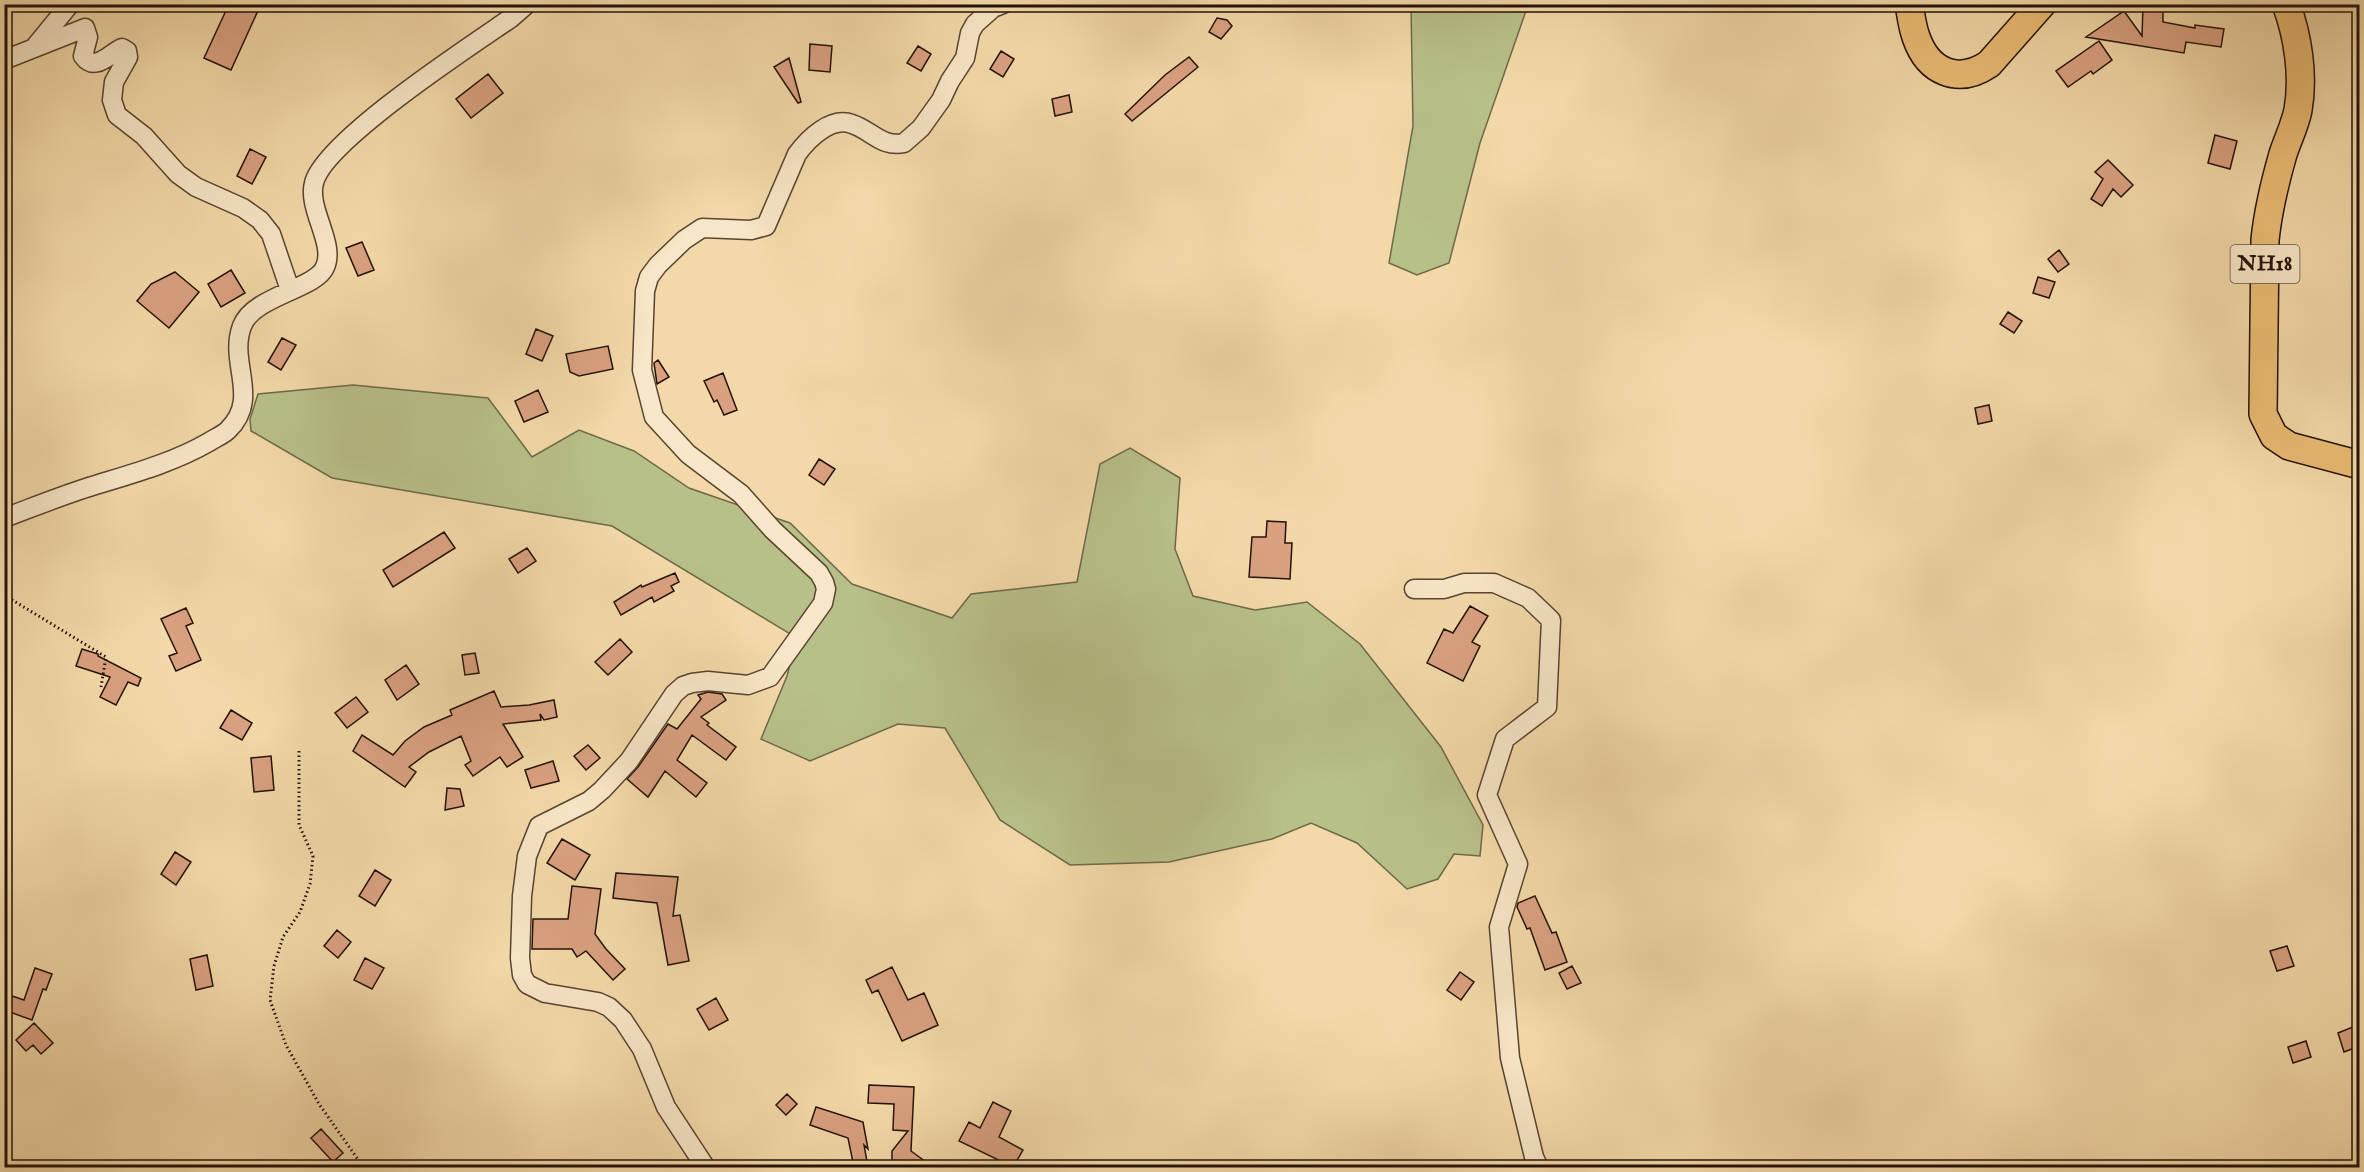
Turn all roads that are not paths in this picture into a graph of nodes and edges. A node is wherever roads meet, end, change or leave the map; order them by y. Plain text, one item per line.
1 (70, 4) edge
2 (527, 4) edge
3 (1003, 4) edge
4 (1909, 4) edge
5 (2042, 4) edge
6 (2286, 4) edge
7 (33, 49) junction
8 (4, 60) edge
9 (290, 290) junction
10 (2360, 465) edge
11 (4, 518) edge
12 (1414, 589) dead end
13 (706, 1167) edge
14 (1539, 1167) edge

1 - 7 street
2 - 9 street
3 - 13 street
4 - 5 main road
6 - 10 main road, NH18
7 - 8 street
7 - 9 street
9 - 11 street
12 - 14 street

